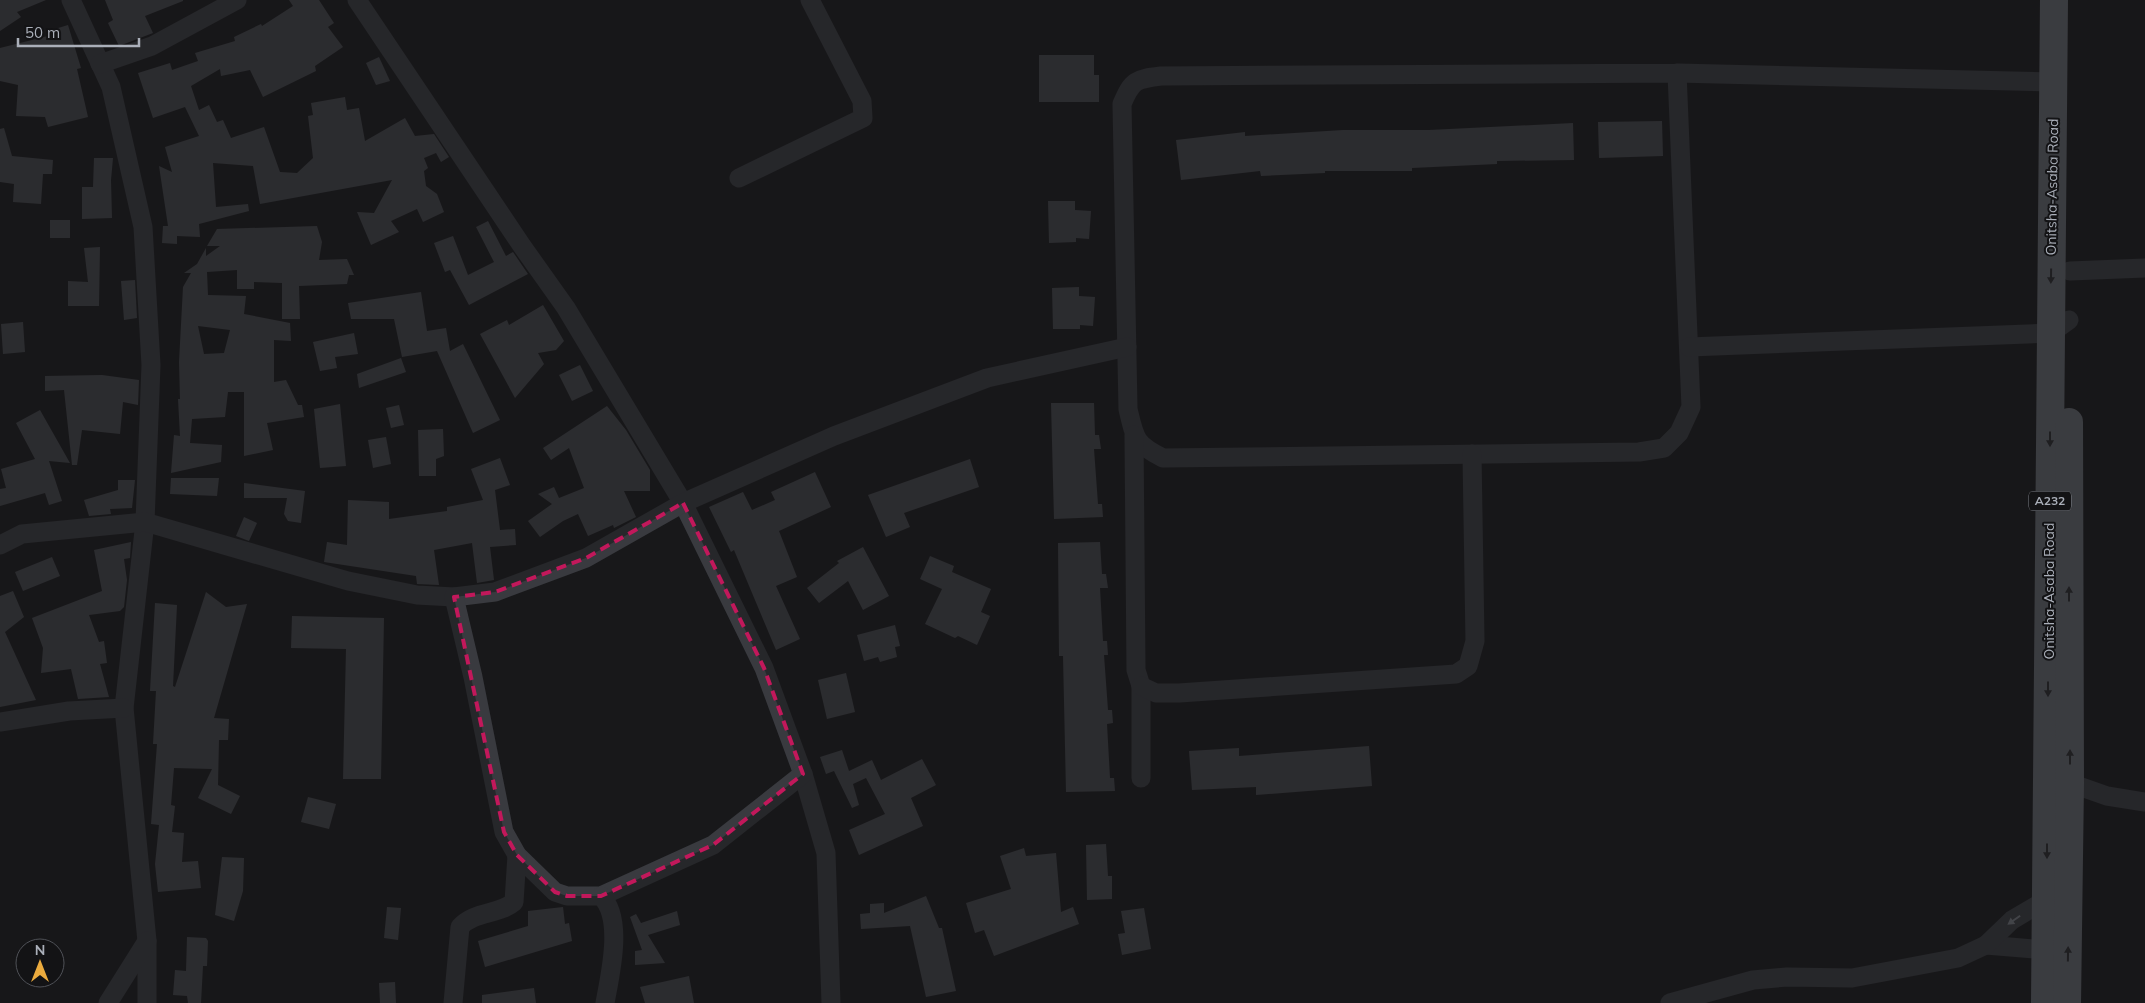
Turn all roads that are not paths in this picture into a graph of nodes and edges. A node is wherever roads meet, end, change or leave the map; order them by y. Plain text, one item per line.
1 (71, 0) edge
2 (237, 0) edge
3 (358, 0) edge
4 (810, 0) edge
5 (2054, 0) edge
6 (2071, 0) edge
7 (100, 64) junction
8 (1677, 73) junction
9 (2054, 82) junction
10 (739, 178) dead end
11 (2145, 268) edge
12 (2070, 271) junction
13 (2060, 327) junction
14 (1127, 347) junction
15 (1688, 347) junction
16 (1134, 435) junction
17 (1472, 454) junction
18 (683, 503) junction
19 (145, 522) junction
20 (0, 545) edge
21 (454, 598) junction
22 (1141, 686) junction
23 (124, 708) junction
24 (0, 722) edge
25 (803, 774) junction
26 (1141, 778) dead end
27 (2070, 783) junction
28 (2145, 802) edge
29 (517, 854) junction
30 (601, 896) junction
31 (2046, 900) junction
32 (147, 941) junction
33 (1986, 945) junction
34 (2046, 950) junction
35 (108, 1003) edge
36 (147, 1003) edge
37 (453, 1003) edge
38 (604, 1003) edge
39 (831, 1003) edge
40 (1670, 1003) edge
41 (2045, 1003) edge
42 (2067, 1003) edge

1 - 7 street
2 - 7 street
3 - 18 street
4 - 10 street
5 - 9 highway, Onitsha-Asaba Road / A232
6 - 12 highway, A232
7 - 19 street
8 - 9 street
8 - 14 street
8 - 15 street
9 -> 13 highway, Onitsha-Asaba Road / A232
11 - 12 street
12 - 13 highway, A232
13 - 15 street
27 -> 13 highway, A232
13 -> 31 highway, Onitsha-Asaba Road / A232
14 - 16 street
14 - 18 street
15 - 17 street
16 - 17 street
16 - 22 street
17 - 22 street
18 - 21 street
18 - 25 street
19 - 20 street
19 - 21 street
19 - 23 street
21 - 29 street
22 - 26 street
23 - 24 street
23 - 32 street
25 - 30 street
25 - 39 street
27 - 28 street
42 -> 27 highway, A232
29 - 30 street
29 - 37 street
30 - 38 street
31 -> 33 street
31 - 34 highway, Onitsha-Asaba Road / A232
32 - 35 street
32 - 36 street
33 - 34 street
33 - 40 street
34 - 41 highway, Onitsha-Asaba Road / A232

